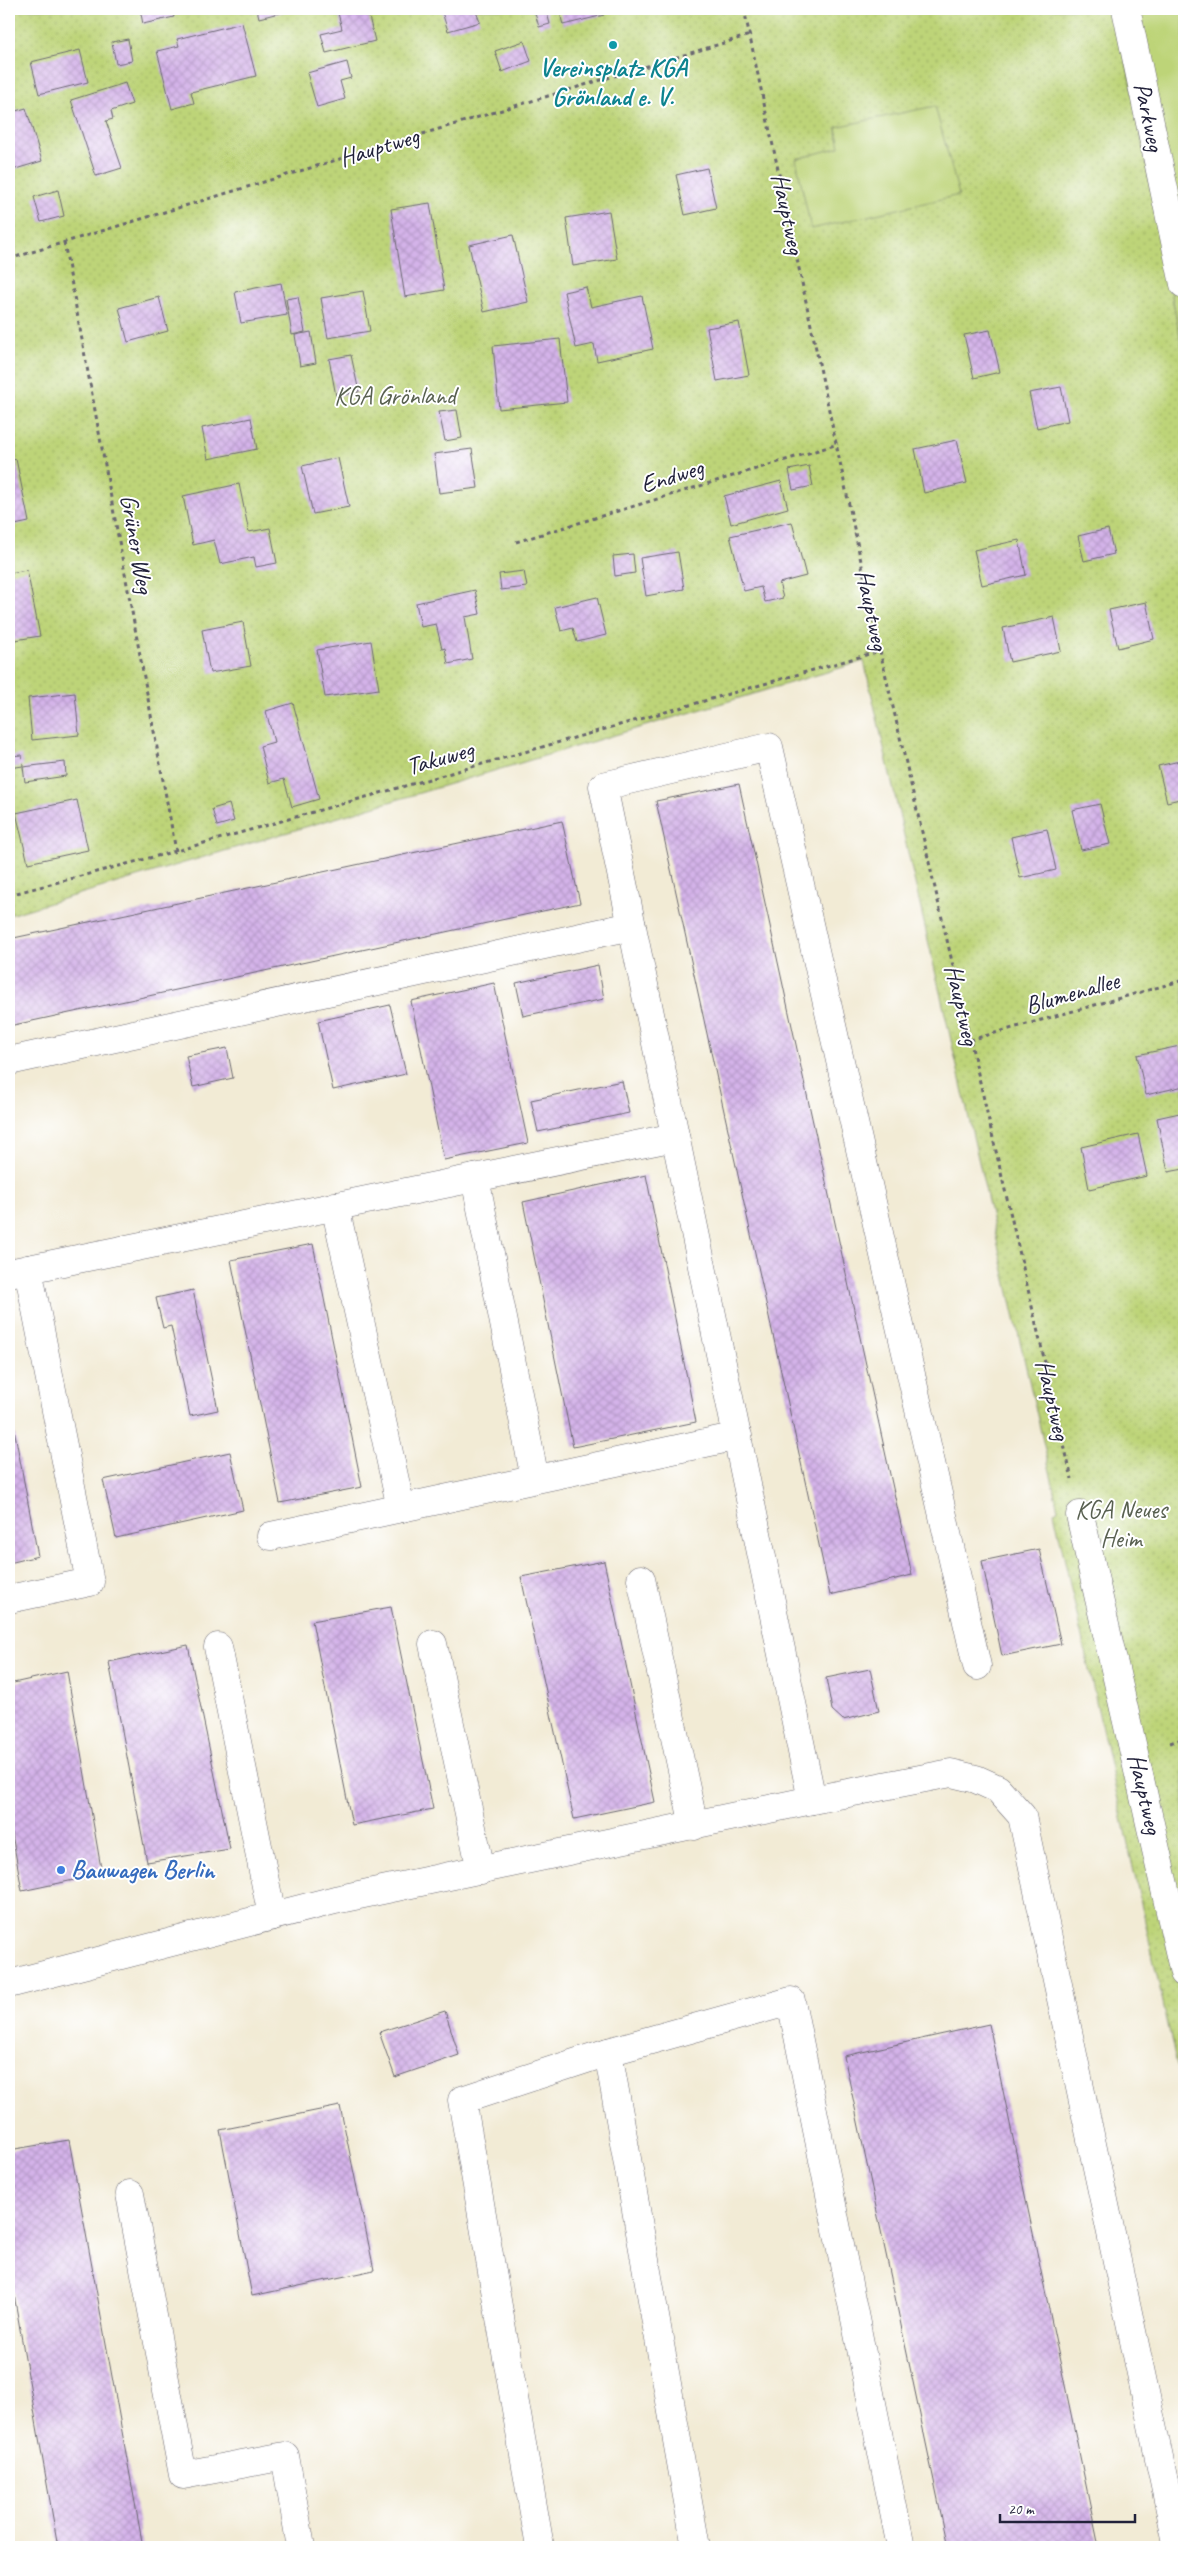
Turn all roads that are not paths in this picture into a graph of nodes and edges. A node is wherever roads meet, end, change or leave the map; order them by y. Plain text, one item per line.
1 (1126, 9) edge
2 (1184, 284) edge
3 (632, 926) junction
4 (9, 1061) edge
5 (675, 1137) junction
6 (475, 1178) junction
7 (336, 1206) junction
8 (18, 1271) edge
9 (738, 1436) junction
10 (535, 1479) junction
11 (401, 1508) junction
12 (1080, 1515) road end
13 (271, 1536) dead end
14 (641, 1579) dead end
15 (9, 1599) edge
16 (433, 1644) dead end
17 (218, 1647) dead end
18 (977, 1666) dead end
19 (812, 1800) junction
20 (694, 1826) junction
21 (481, 1870) junction
22 (272, 1916) junction
23 (1184, 1973) edge
24 (9, 1984) edge
25 (608, 2052) junction
26 (130, 2194) dead end
27 (301, 2547) edge
28 (540, 2547) edge
29 (696, 2547) edge
30 (901, 2547) edge
31 (1178, 2547) edge

1 - 2 lane, Parkweg
3 - 4 lane
3 - 5 lane
3 - 18 lane
5 - 6 lane
5 - 9 lane
6 - 7 lane
6 - 10 lane
7 - 8 lane
7 - 11 lane
8 - 15 lane
9 - 10 lane
9 - 19 lane
10 - 11 lane
11 - 13 lane
12 - 23 lane, Hauptweg
14 - 20 lane
16 - 21 lane
17 - 22 lane
19 - 20 lane
19 - 31 lane
20 - 21 lane
21 - 22 lane
22 - 24 lane
25 - 28 lane
25 - 29 lane
25 - 30 lane
26 - 27 lane

